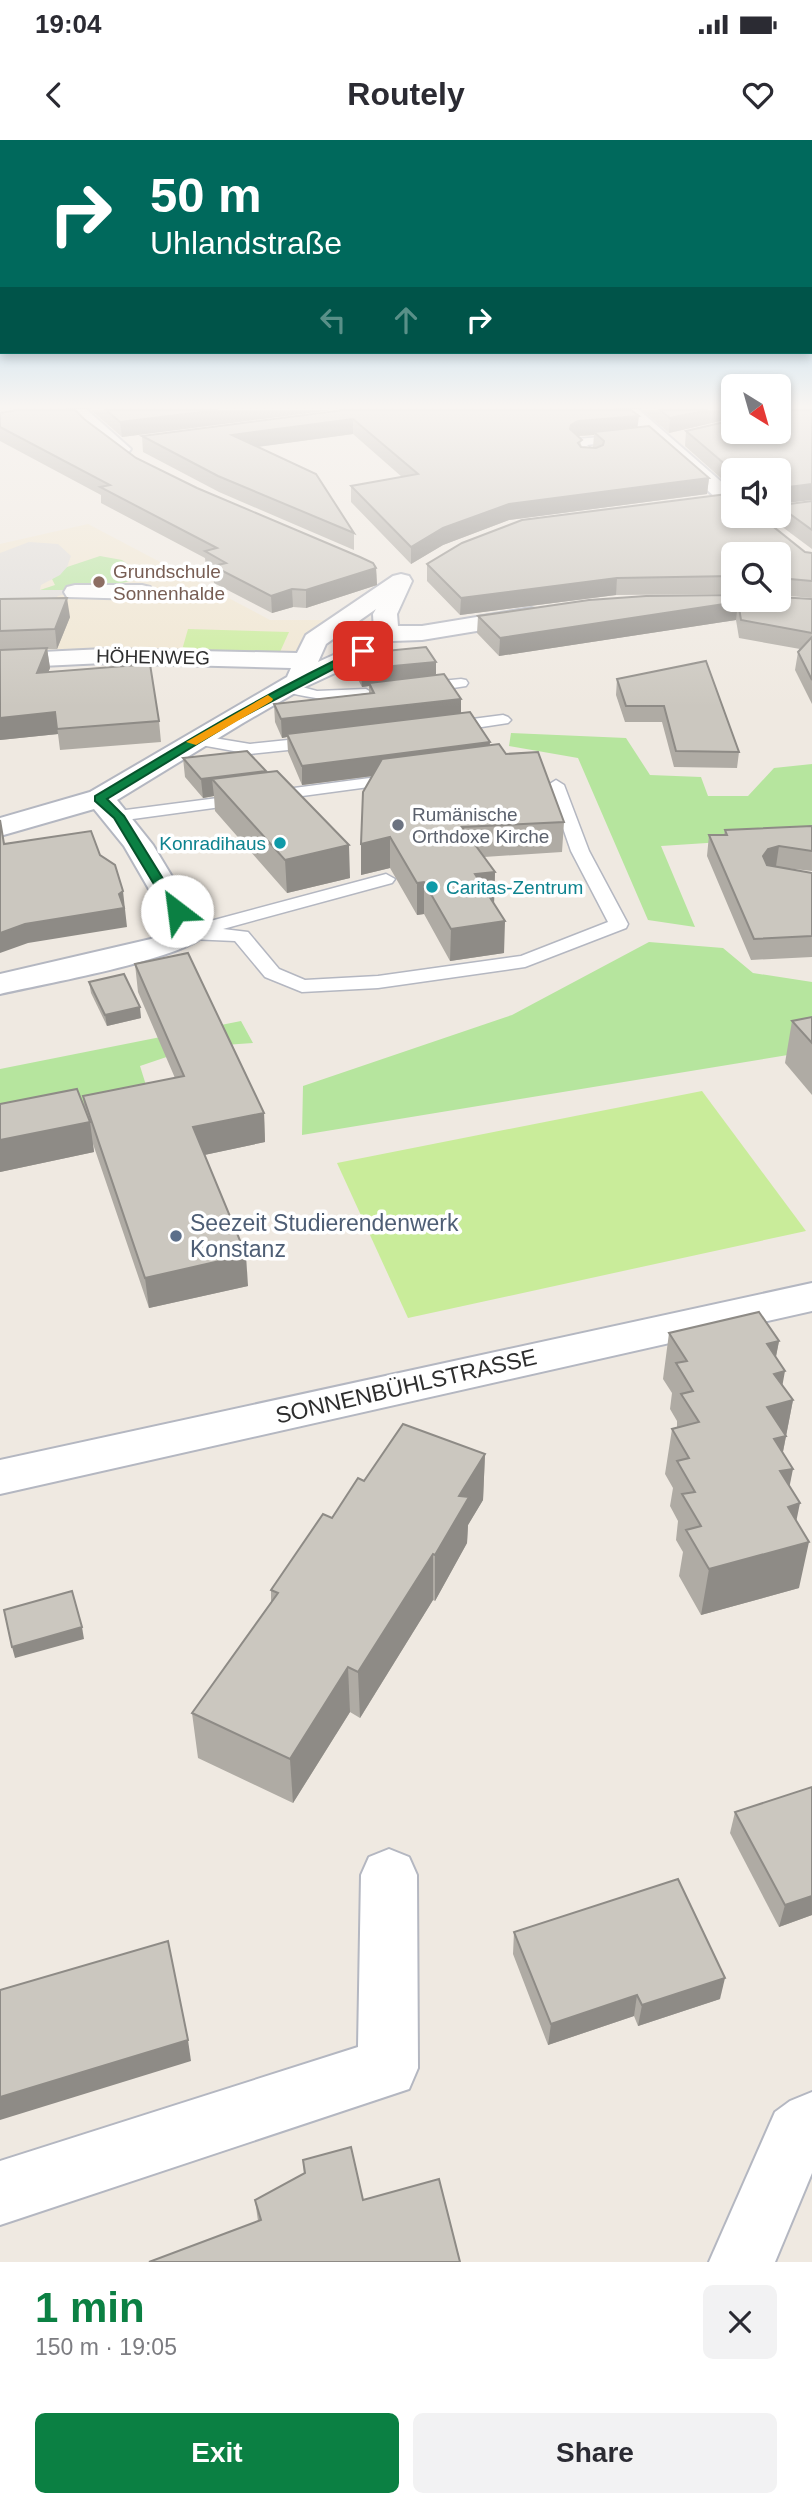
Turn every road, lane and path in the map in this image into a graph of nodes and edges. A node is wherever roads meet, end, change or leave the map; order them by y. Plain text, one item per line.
1 (379, 571) dead end
2 (411, 575) junction
3 (75, 592) dead end
4 (142, 592) dead end
5 (552, 613) edge
6 (386, 634) junction
7 (0, 662) edge
8 (297, 677) junction
9 (461, 683) dead end
10 (404, 690) edge
11 (383, 692) edge
12 (503, 720) dead end
13 (434, 729) edge
14 (196, 740) junction
15 (338, 740) edge
16 (415, 777) edge
17 (556, 785) dead end
18 (109, 807) junction
19 (0, 827) edge
20 (386, 879) dead end
21 (190, 933) junction
22 (0, 984) edge
23 (812, 1297) edge
24 (0, 1477) edge
25 (388, 1875) dead end
26 (812, 2123) edge
27 (0, 2193) edge
28 (742, 2262) edge

1 - 2 street
2 - 6 street
2 - 8 street
3 - 4 street
5 - 6 street
6 - 8 street
7 - 8 street, HÖHENWEG
8 - 11 lane
8 - 14 street
9 - 10 lane
12 - 13 lane
14 - 15 lane
14 - 18 street
16 - 18 lane
17 - 21 lane
18 - 19 street
18 - 21 street
20 - 21 lane
21 - 22 street
23 - 24 street, SONNENBÜHLSTRASSE
25 - 27 street
26 - 28 street

